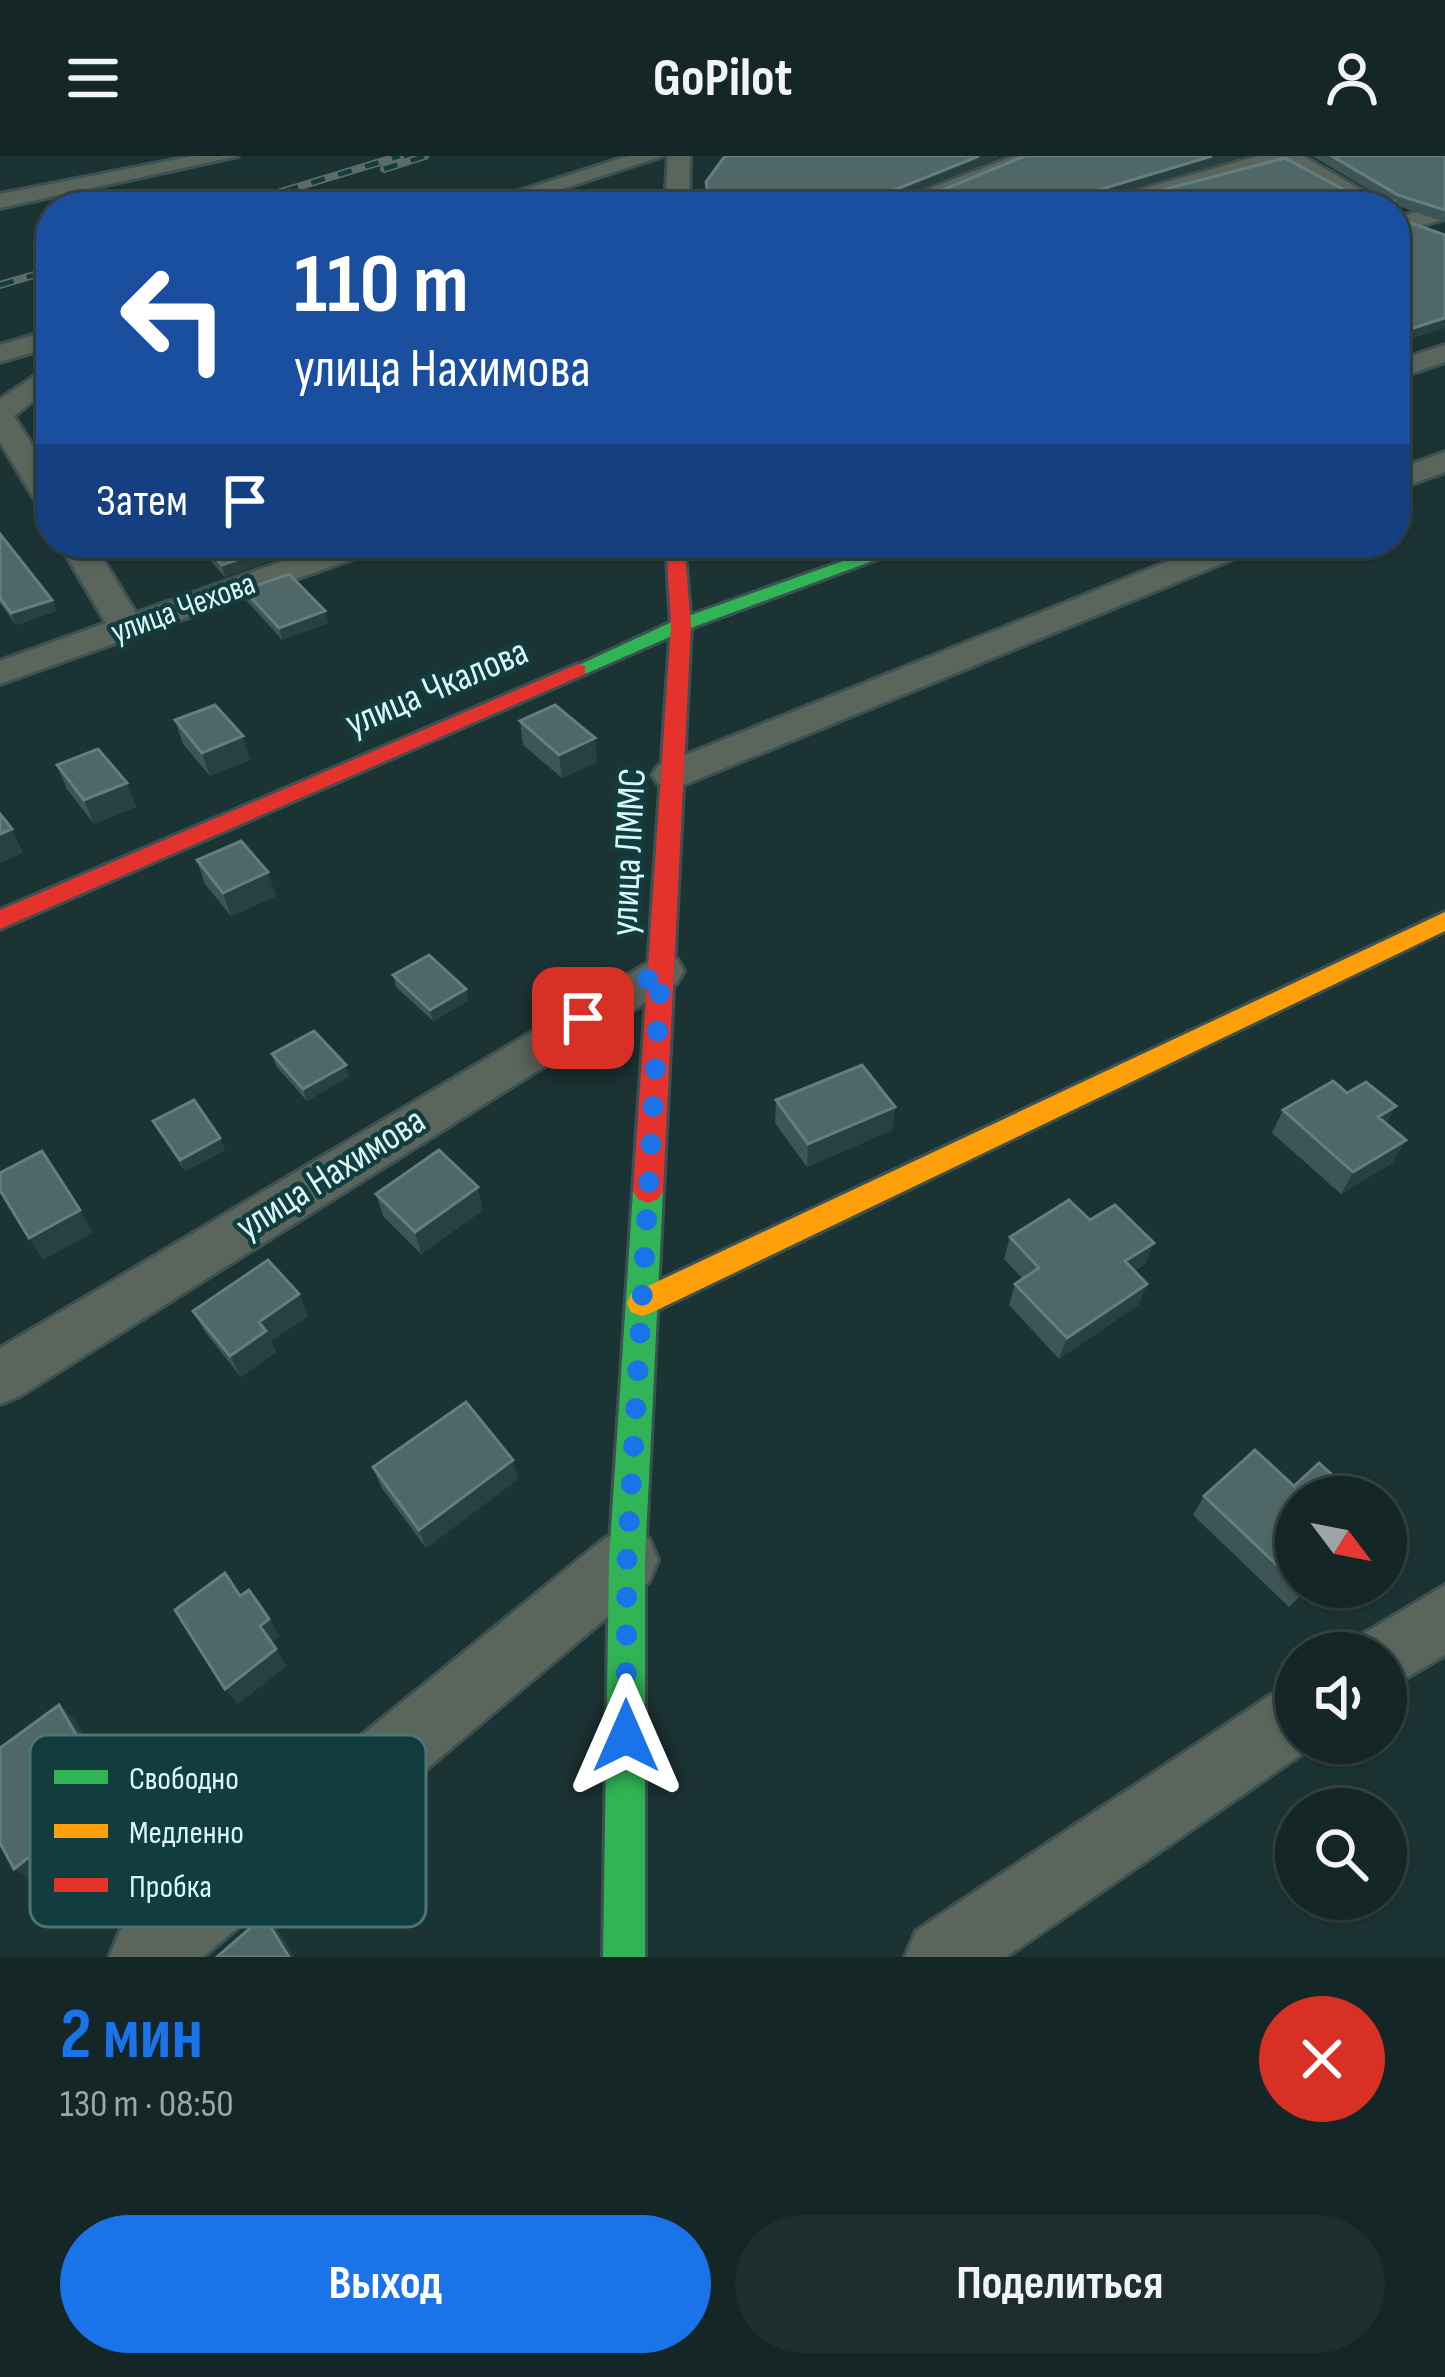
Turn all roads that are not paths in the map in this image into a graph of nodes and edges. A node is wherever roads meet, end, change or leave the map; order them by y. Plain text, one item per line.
1 (227, 156) edge
2 (652, 156) edge
3 (679, 156) edge
4 (1035, 156) edge
5 (1285, 156) edge
6 (49, 192) edge
7 (532, 192) edge
8 (678, 192) edge
9 (935, 192) edge
10 (1147, 192) edge
11 (1351, 192) edge
12 (36, 195) edge
13 (0, 202) edge
14 (1445, 211) edge
15 (1410, 219) edge
16 (1410, 225) edge
17 (1445, 236) edge
18 (36, 343) edge
19 (1445, 353) edge
20 (0, 354) edge
21 (1410, 366) edge
22 (36, 385) edge
23 (0, 415) edge
24 (1445, 461) edge
25 (1410, 475) edge
26 (36, 476) edge
27 (85, 558) edge
28 (324, 558) edge
29 (676, 558) edge
30 (870, 558) edge
31 (1206, 558) edge
32 (681, 625) junction
33 (128, 628) junction
34 (0, 673) edge
35 (672, 776) junction
36 (0, 920) edge
37 (1445, 921) edge
38 (661, 971) junction
39 (642, 1303) junction
40 (0, 1378) edge
41 (627, 1559) junction
42 (1445, 1617) edge
43 (1407, 1643) edge
44 (1275, 1732) edge
45 (414, 1735) edge
46 (182, 1927) edge
47 (146, 1957) edge
48 (624, 1957) edge
49 (942, 1957) edge

1 - 6 street
2 - 7 street
3 - 8 street
4 - 9 street
5 - 10 street
5 - 11 street
12 - 13 street
14 - 15 street
16 - 17 street
18 - 20 street
19 - 21 street
22 - 23 street
23 - 26 street
24 - 25 street
27 - 33 street
28 - 33 street, улица Чехова
29 - 32 street, улица ЛММС
30 - 32 street, улица Чкалова
31 - 35 street
32 - 35 street, улица ЛММС
32 - 36 street, улица Чкалова
33 - 34 street, улица Чехова
35 - 38 street, улица ЛММС
37 - 39 street
38 - 39 street, улица ЛММС
38 - 40 street, улица Нахимова
39 - 41 street, улица ЛММС
41 - 45 street
41 - 48 street, улица ЛММС
42 - 43 street
44 - 49 street
46 - 47 street

